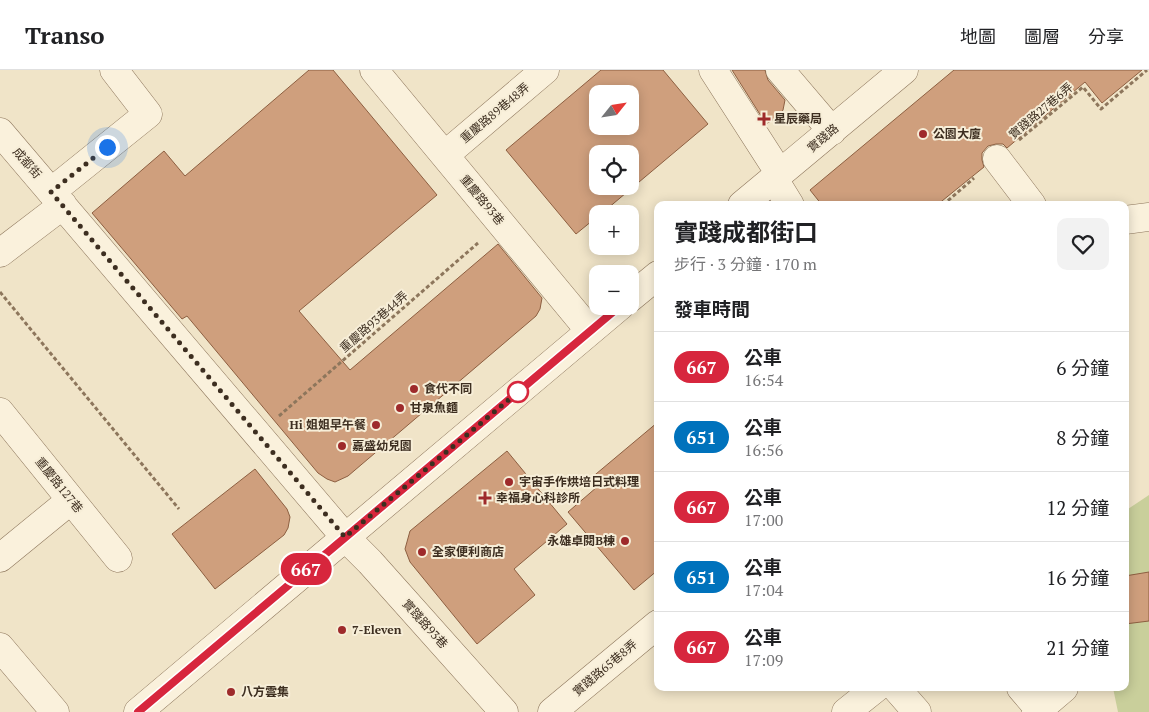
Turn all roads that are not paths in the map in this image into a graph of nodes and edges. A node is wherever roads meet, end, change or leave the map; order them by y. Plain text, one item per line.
1 (114, 70) edge
2 (374, 70) edge
3 (545, 70) edge
4 (713, 70) edge
5 (780, 70) edge
6 (904, 70) edge
7 (832, 131) junction
8 (0, 132) edge
9 (445, 155) junction
10 (998, 158) road end
11 (777, 176) junction
12 (57, 198) junction
13 (747, 201) edge
14 (788, 201) edge
15 (1029, 201) edge
16 (1149, 217) edge
17 (1129, 220) edge
18 (0, 253) edge
19 (654, 278) edge
20 (639, 291) edge
21 (609, 315) edge
22 (590, 331) junction
23 (0, 412) edge
24 (71, 500) junction
25 (345, 537) junction
26 (0, 558) edge
27 (118, 558) dead end
28 (654, 627) edge
29 (0, 647) edge
30 (872, 691) edge
31 (899, 691) edge
32 (1022, 691) edge
33 (1060, 691) edge
34 (1038, 710) edge
35 (54, 712) edge
36 (138, 712) edge
37 (504, 712) edge
38 (552, 712) edge
39 (846, 712) edge
40 (917, 712) edge

1 - 12 street
2 - 9 street, 重慶路93巷
3 - 9 street, 重慶路89巷48弄
4 - 11 street
5 - 7 street
6 - 7 street, 實踐路
7 - 11 street, 實踐路
8 - 12 street, 成都街
9 - 22 street, 重慶路93巷
10 - 15 street
11 - 13 street, 實踐路
11 - 14 street
12 - 18 street
12 - 25 street, 成都街
16 - 17 street
19 - 20 street
21 - 22 street
22 - 25 street
23 - 24 street, 重慶路127巷
24 - 26 street
24 - 27 street, 重慶路127巷
25 - 36 street
25 - 37 street, 實踐路93巷
28 - 38 street, 實踐路65巷8弄
29 - 35 street
30 - 39 street
31 - 40 street
32 - 34 street
33 - 34 street

